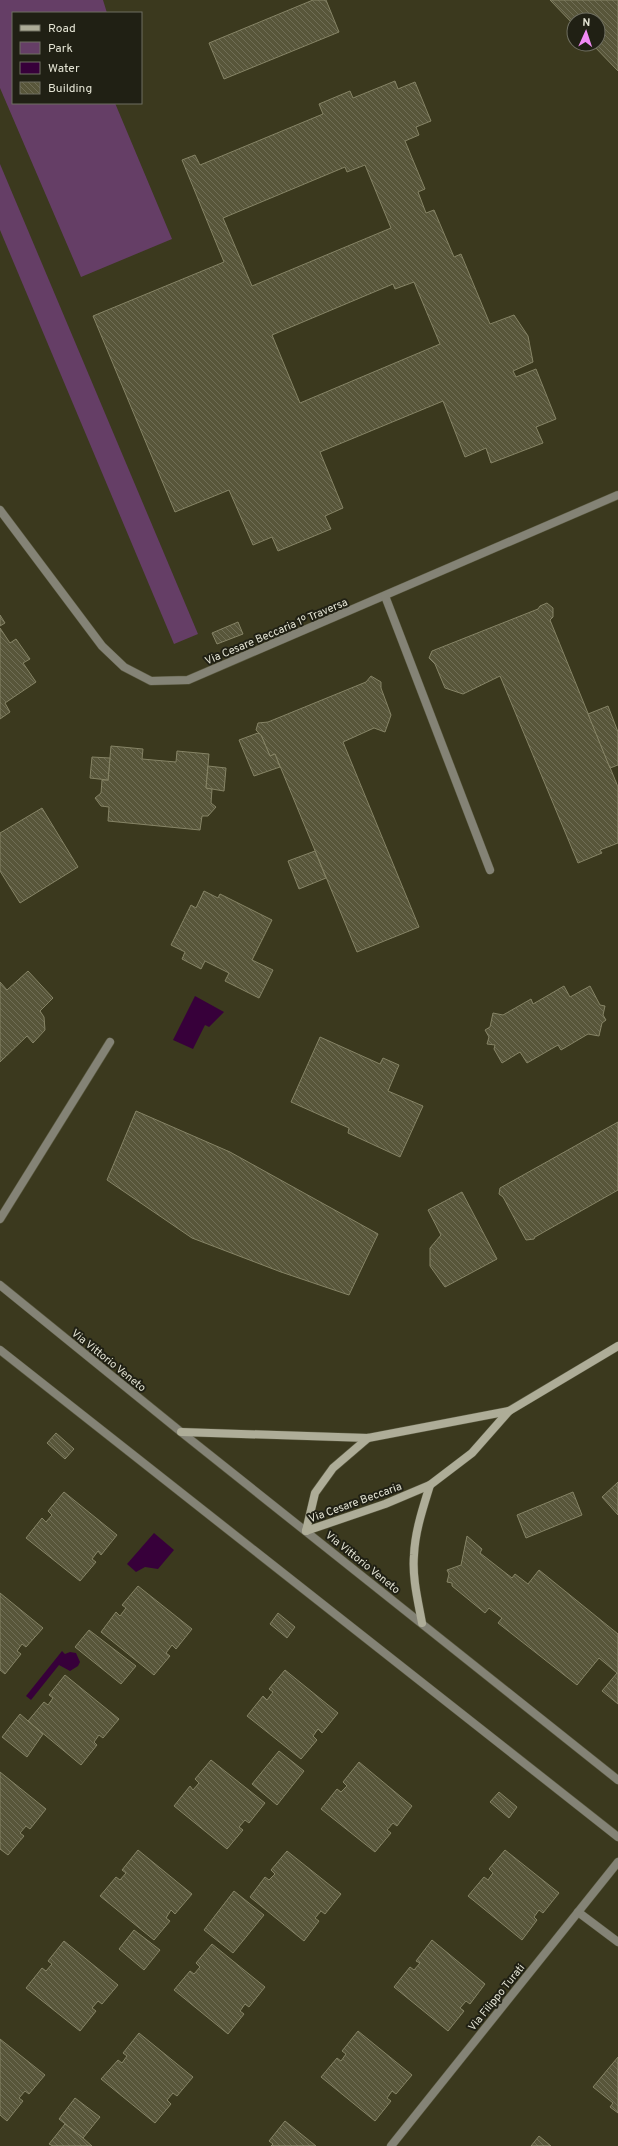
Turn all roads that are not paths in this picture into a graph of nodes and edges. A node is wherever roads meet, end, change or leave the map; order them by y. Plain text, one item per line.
1 (618, 495) edge
2 (0, 510) edge
3 (385, 596) junction
4 (490, 870) dead end
5 (110, 1042) dead end
6 (0, 1220) edge
7 (0, 1286) edge
8 (618, 1346) edge
9 (0, 1350) edge
10 (509, 1411) junction
11 (181, 1432) junction
12 (368, 1438) junction
13 (430, 1485) junction
14 (306, 1531) junction
15 (422, 1623) junction
16 (618, 1780) edge
17 (618, 1837) edge
18 (618, 1862) edge
19 (578, 1912) junction
20 (618, 1942) edge
21 (391, 2146) edge

1 - 3 street, Via Cesare Beccaria 1º Traversa
2 - 3 street, Via Cesare Beccaria 1º Traversa
3 - 4 street
5 - 6 street
7 - 11 street, Via Vittorio Veneto
8 - 10 street, Via Cesare Beccaria
9 - 17 street
10 - 12 street, Via Cesare Beccaria
10 - 13 street, Via Cesare Beccaria
11 - 12 street, Via Cesare Beccaria
11 - 14 street, Via Vittorio Veneto
12 - 14 street, Via Cesare Beccaria
13 - 14 street, Via Cesare Beccaria
13 - 15 street
14 - 15 street, Via Vittorio Veneto
15 - 16 street, Via Vittorio Veneto
18 - 19 street, Via Filippo Turati
19 - 20 street
19 - 21 street, Via Filippo Turati

